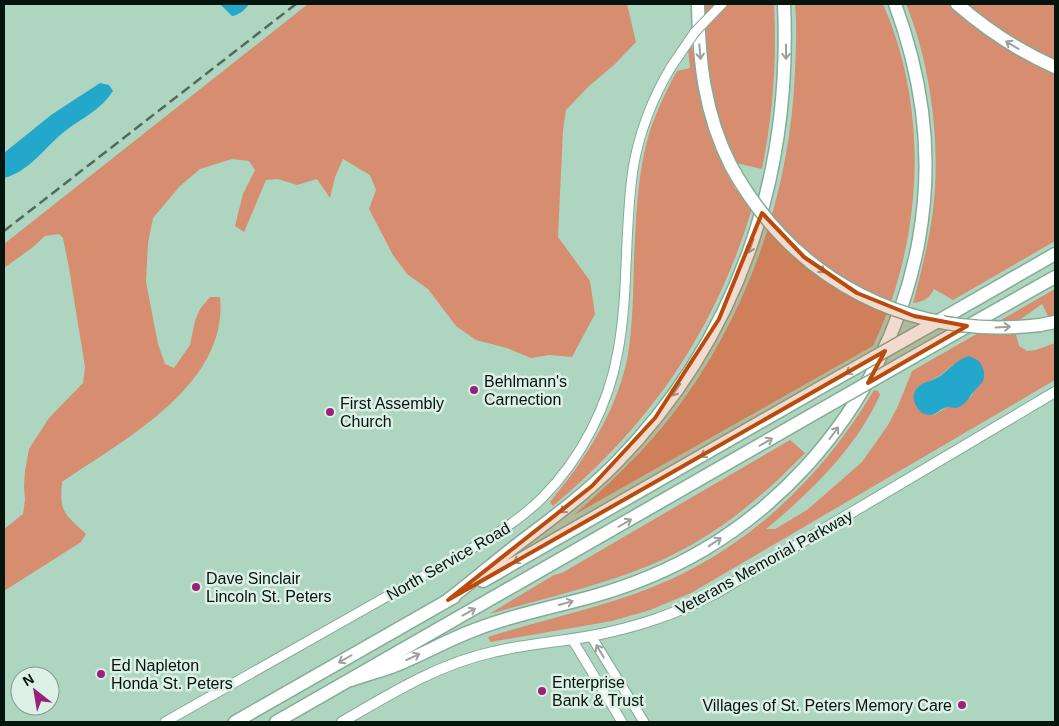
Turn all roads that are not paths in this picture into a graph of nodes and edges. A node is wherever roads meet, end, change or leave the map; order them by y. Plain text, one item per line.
1 (698, 4) edge
2 (722, 4) edge
3 (784, 4) edge
4 (895, 4) edge
5 (957, 4) edge
6 (1055, 67) edge
7 (1055, 254) edge
8 (1055, 277) edge
9 (1055, 322) edge
10 (1055, 392) edge
11 (448, 600) junction
12 (591, 636) junction
13 (572, 639) junction
14 (351, 680) junction
15 (165, 722) edge
16 (235, 722) edge
17 (276, 722) edge
18 (342, 722) edge
19 (622, 722) edge
20 (644, 722) edge

1 -> 9 highway, bridge
2 - 15 street, North Service Road, bridge
3 -> 11 highway
14 -> 4 highway
6 -> 5 highway
7 -> 11 highway, bridge
14 -> 8 highway, bridge
10 - 12 main road, Veterans Memorial Parkway
11 -> 16 highway
12 - 13 main road, Veterans Memorial Parkway
20 -> 12 street
13 - 18 main road, Veterans Memorial Parkway
13 - 19 street
14 - 17 highway

